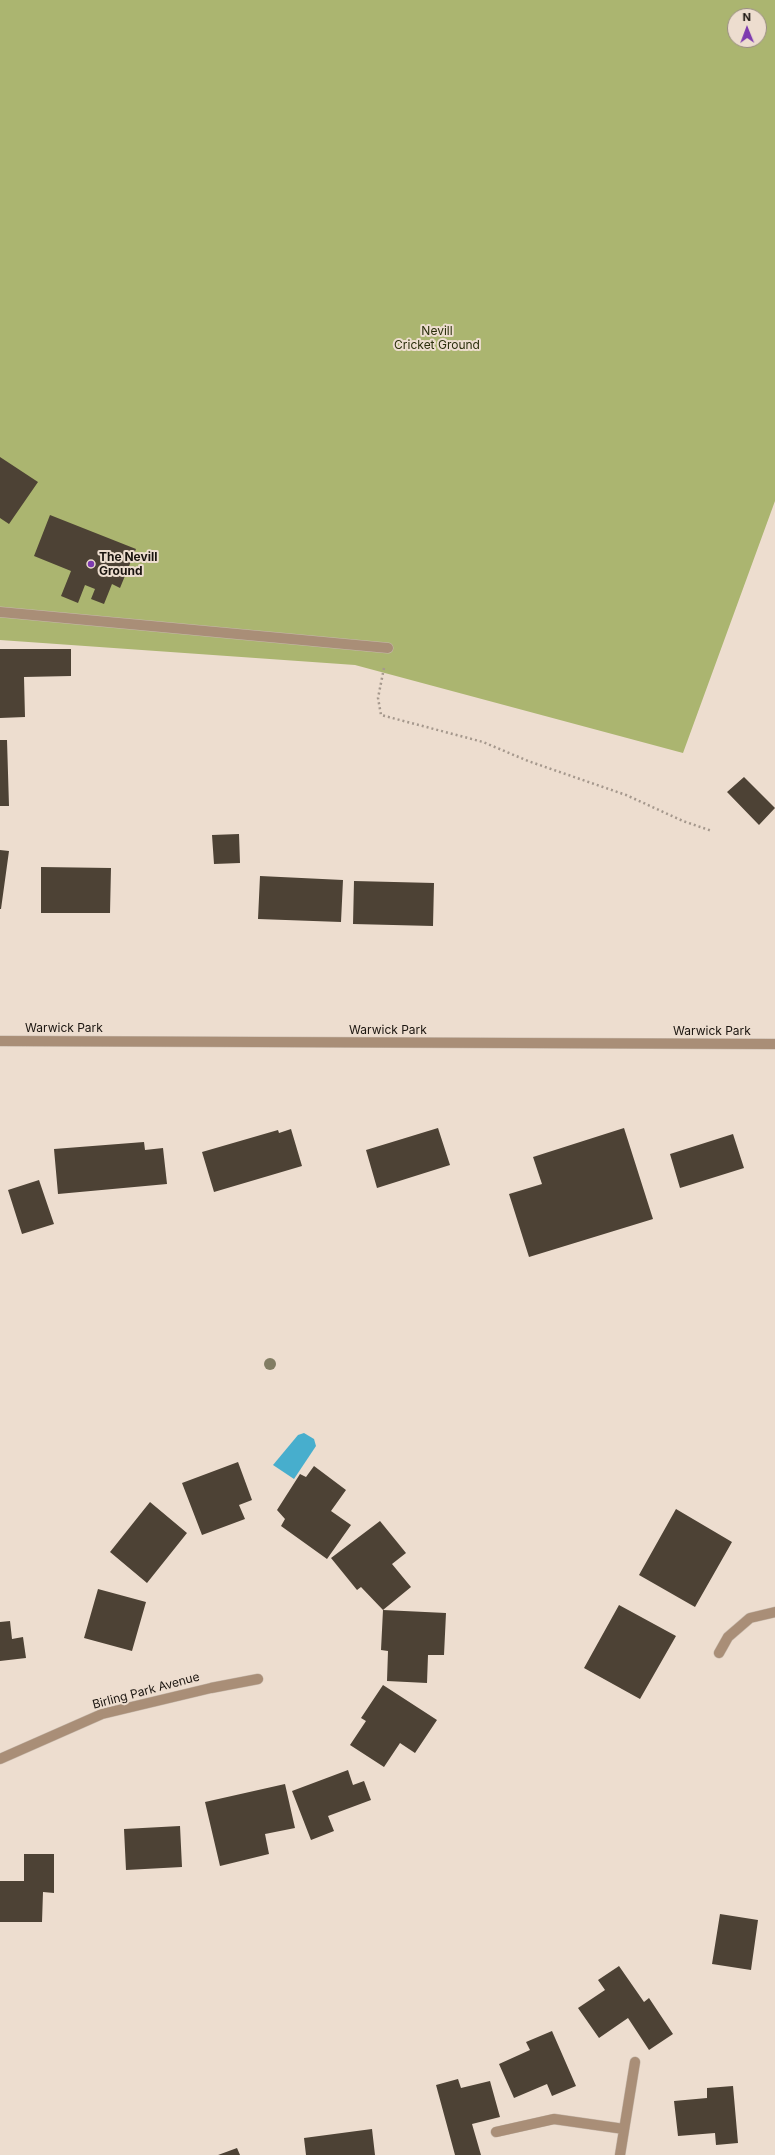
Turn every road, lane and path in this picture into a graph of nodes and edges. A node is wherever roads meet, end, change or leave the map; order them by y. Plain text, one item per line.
1 (0, 612) edge
2 (388, 648) joint
3 (712, 831) dead end
4 (0, 1041) edge
5 (775, 1044) edge
6 (775, 1612) edge
7 (719, 1653) dead end
8 (258, 1679) dead end
9 (0, 1759) edge
10 (635, 2062) dead end
11 (624, 2129) junction
12 (496, 2132) dead end
13 (620, 2155) edge

1 - 2 street
2 - 3 path
4 - 5 street, Warwick Park
6 - 7 street
8 - 9 street, Birling Park Avenue
10 - 11 street
11 - 12 street
11 - 13 street

